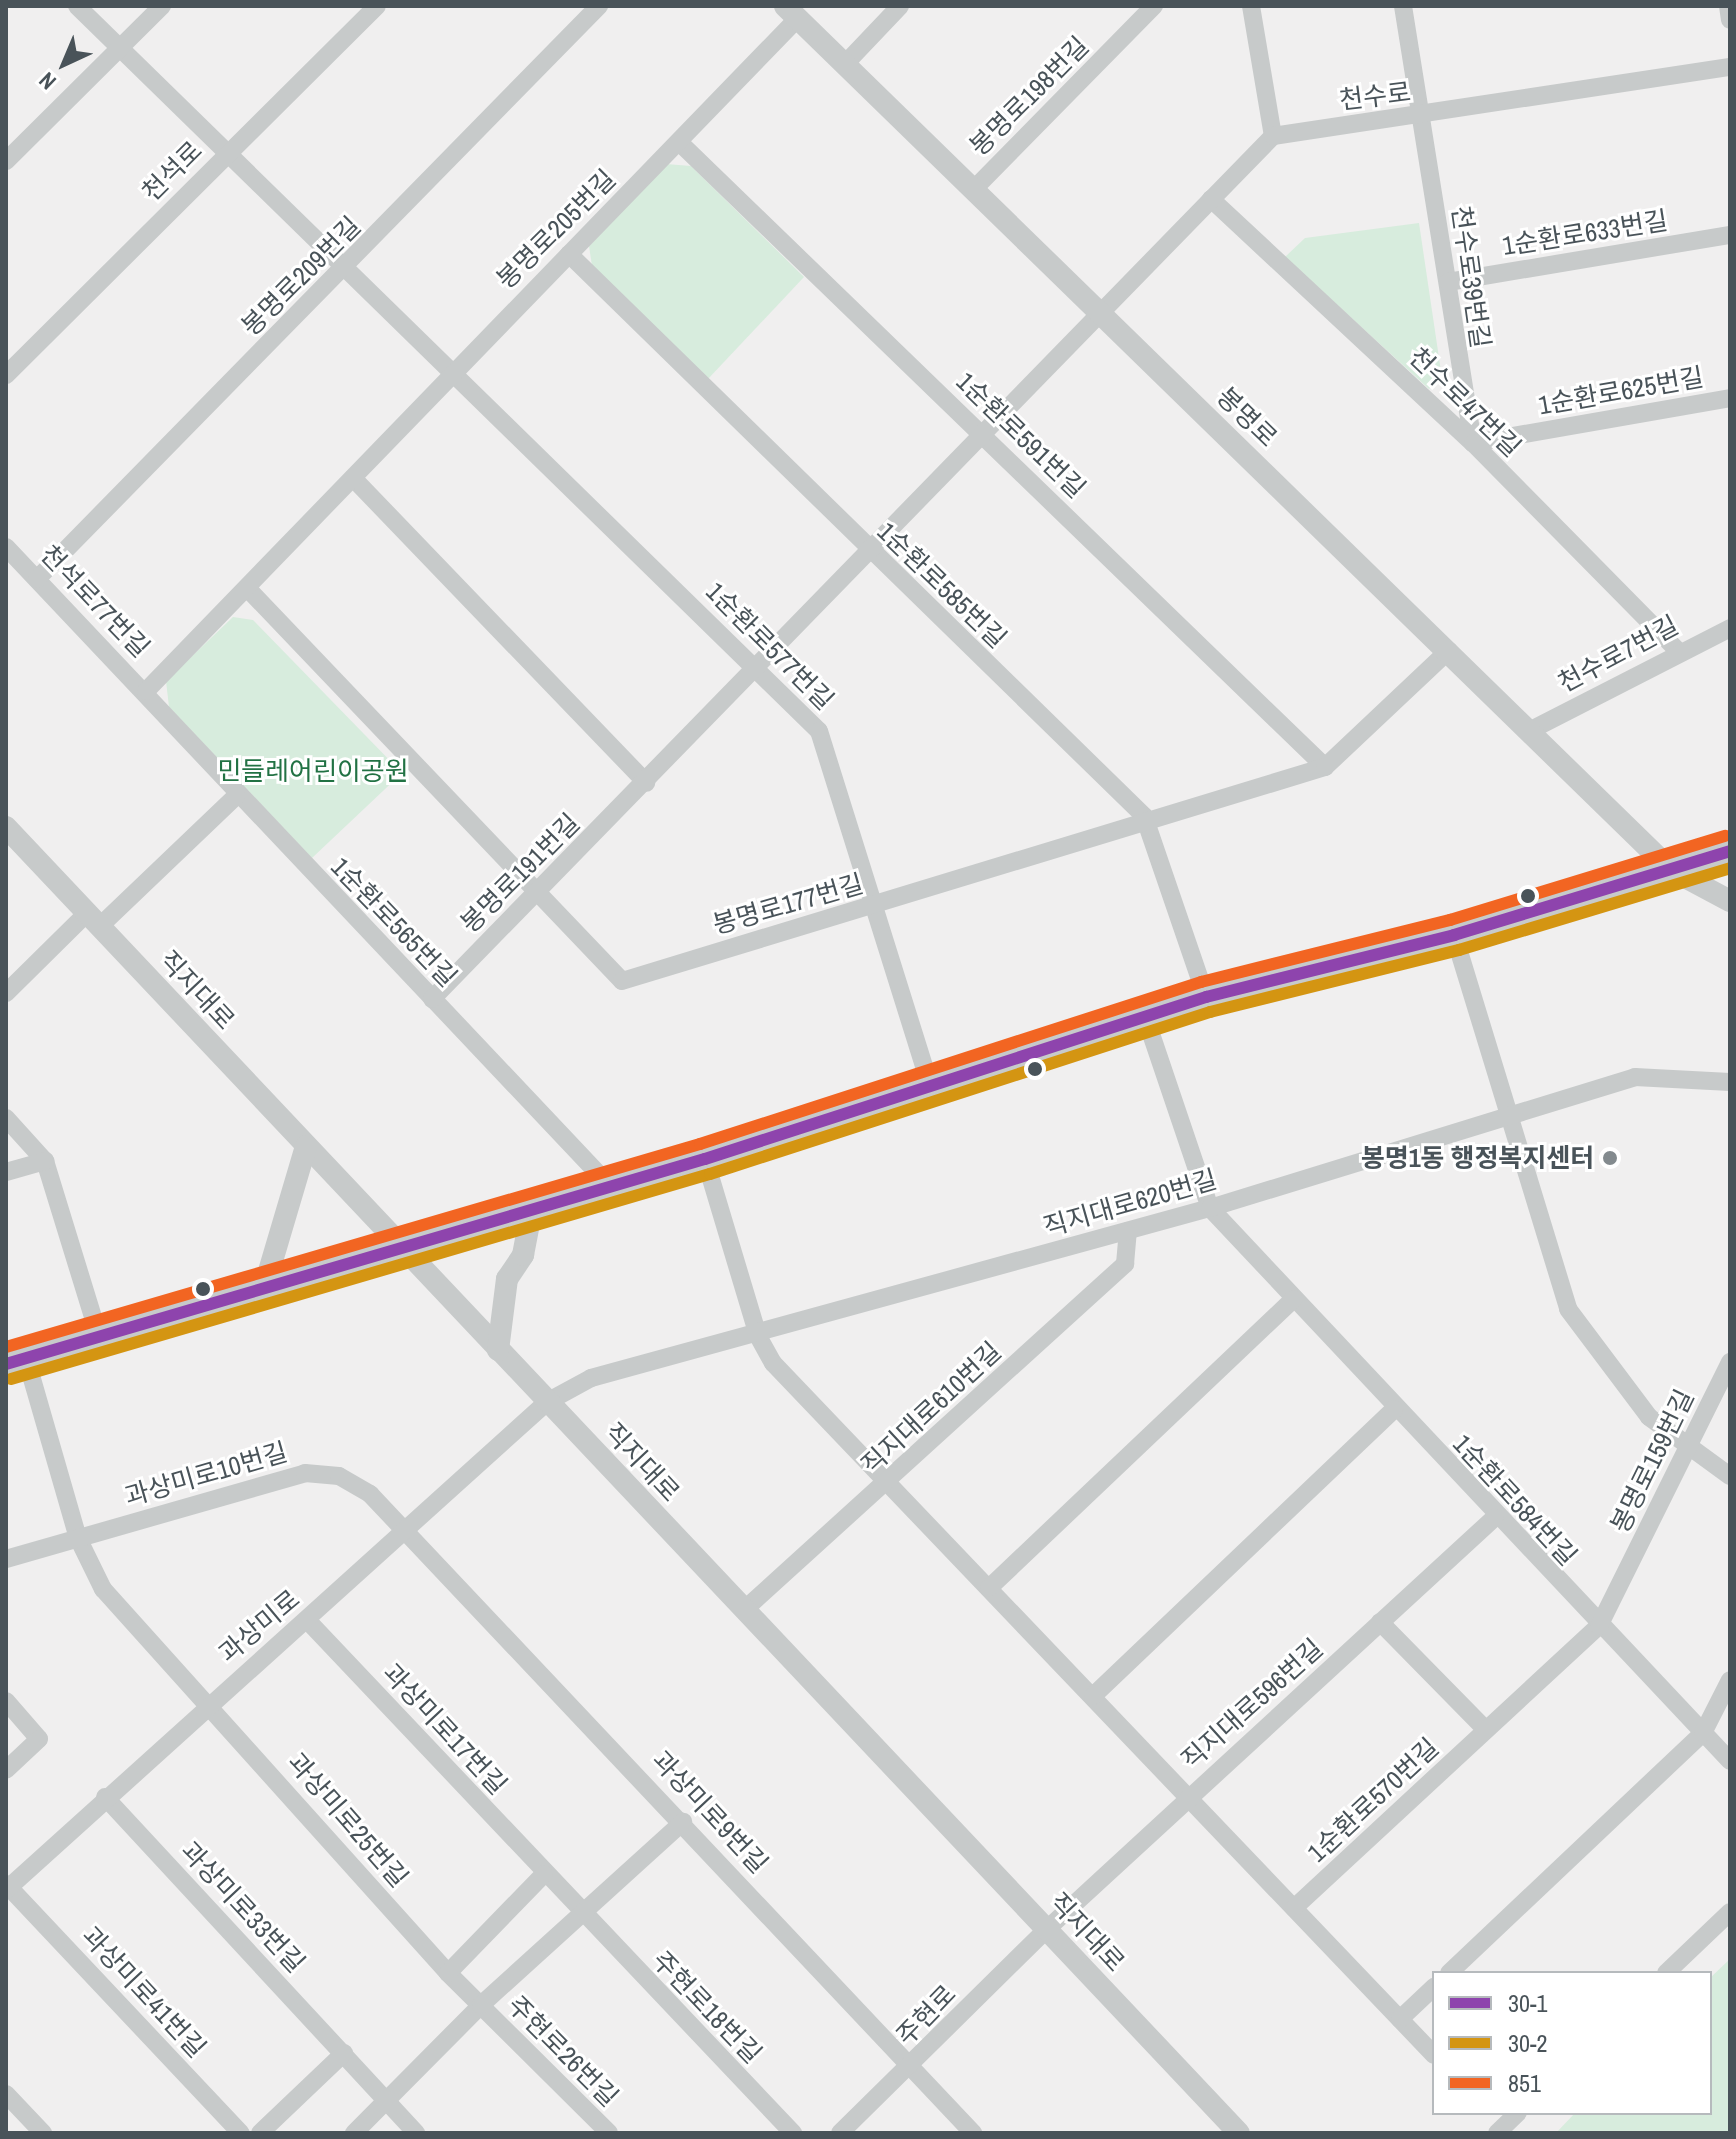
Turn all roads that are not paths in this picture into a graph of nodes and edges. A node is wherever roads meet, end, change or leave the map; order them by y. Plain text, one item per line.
1 (77, 6) edge
2 (162, 6) edge
3 (377, 6) edge
4 (599, 6) edge
5 (900, 6) edge
6 (1154, 6) edge
7 (1251, 6) edge
8 (1403, 6) edge
9 (1728, 6) edge
10 (791, 12) edge
11 (1730, 20) edge
12 (120, 47) junction
13 (845, 64) junction
14 (1730, 67) edge
15 (1419, 117) junction
16 (1273, 136) junction
17 (679, 142) junction
18 (228, 152) junction
19 (6, 161) edge
20 (974, 189) junction
21 (1211, 199) junction
22 (1730, 235) edge
23 (569, 254) junction
24 (348, 267) junction
25 (1448, 282) junction
26 (1101, 317) junction
27 (452, 369) junction
28 (6, 375) edge
29 (1730, 398) edge
30 (986, 437) junction
31 (1473, 443) junction
32 (353, 478) junction
33 (6, 547) edge
34 (872, 553) junction
35 (37, 579) junction
36 (247, 588) junction
37 (1730, 628) edge
38 (1449, 650) junction
39 (1677, 650) junction
40 (758, 669) junction
41 (146, 691) junction
42 (1531, 730) junction
43 (1325, 767) junction
44 (646, 783) junction
45 (236, 796) junction
46 (1144, 816) junction
47 (6, 827) edge
48 (1727, 857) edge
49 (1670, 869) junction
50 (536, 893) junction
51 (1730, 901) edge
52 (874, 907) junction
53 (93, 920) junction
54 (1454, 935) junction
55 (6, 993) edge
56 (1206, 997) junction
57 (432, 999) junction
58 (1145, 1016) junction
59 (1730, 1082) edge
60 (930, 1086) junction
61 (1506, 1114) junction
62 (6, 1118) edge
63 (306, 1146) junction
64 (705, 1159) junction
65 (45, 1161) junction
66 (6, 1172) edge
67 (609, 1185) junction
68 (532, 1208) junction
69 (1210, 1208) junction
70 (1128, 1231) junction
71 (401, 1247) junction
72 (264, 1288) junction
73 (1294, 1299) junction
74 (99, 1336) junction
75 (758, 1336) junction
76 (498, 1350) junction
77 (16, 1361) edge
78 (1730, 1362) edge
79 (547, 1402) junction
80 (1394, 1409) junction
81 (1688, 1448) junction
82 (1730, 1476) edge
83 (888, 1483) junction
84 (1494, 1518) junction
85 (408, 1528) junction
86 (78, 1538) junction
87 (6, 1559) edge
88 (989, 1588) junction
89 (744, 1610) junction
90 (307, 1620) junction
91 (1380, 1622) junction
92 (1599, 1626) junction
93 (1730, 1680) edge
94 (1093, 1696) junction
95 (6, 1701) edge
96 (210, 1702) junction
97 (1486, 1730) junction
98 (1703, 1733) junction
99 (1730, 1761) edge
100 (6, 1770) edge
101 (105, 1797) junction
102 (1188, 1797) junction
103 (683, 1822) junction
104 (544, 1874) junction
105 (7, 1887) edge
106 (1294, 1908) junction
107 (1730, 1912) edge
108 (583, 1917) junction
109 (1046, 1930) junction
110 (1451, 1971) edge
111 (1668, 1971) edge
112 (448, 1973) junction
113 (1432, 1989) edge
114 (481, 2005) junction
115 (1400, 2019) junction
116 (344, 2053) junction
117 (1432, 2053) edge
118 (912, 2067) junction
119 (6, 2094) edge
120 (386, 2101) junction
121 (1491, 2115) edge
122 (1516, 2115) edge
123 (1503, 2131) edge
124 (43, 2133) edge
125 (241, 2133) edge
126 (260, 2133) edge
127 (354, 2133) edge
128 (416, 2133) edge
129 (609, 2133) edge
130 (793, 2133) edge
131 (840, 2133) edge
132 (973, 2133) edge
133 (1239, 2133) edge

1 - 12 street, 1순환로577번길
2 - 12 street
3 - 18 street, 천석로
4 - 24 street, 봉명로209번길
5 - 13 street
6 - 20 street, 봉명로198번길
7 - 16 street
8 - 15 street, 천수로39번길
9 - 11 street
10 - 13 street, 봉명로
10 - 17 street, 봉명로205번길
12 - 18 street, 1순환로577번길
12 - 19 street
13 - 20 street, 봉명로
14 - 15 street, 천수로
15 - 16 street, 천수로
15 - 25 street, 천수로39번길
16 - 21 street
17 - 23 street, 봉명로205번길
17 - 30 street, 1순환로591번길
18 - 24 street, 1순환로577번길
18 - 28 street, 천석로
20 - 26 street, 봉명로
21 - 26 street
21 - 31 street, 천수로47번길
22 - 25 street, 1순환로633번길
23 - 27 street, 봉명로205번길
23 - 34 street, 1순환로585번길
24 - 27 street, 1순환로577번길
24 - 35 street, 봉명로209번길
25 - 31 street, 천수로39번길
26 - 30 street, 봉명로191번길
26 - 38 street, 봉명로
27 - 32 street, 봉명로205번길
27 - 40 street, 1순환로577번길
29 - 31 street, 1순환로625번길
30 - 34 street, 봉명로191번길
30 - 43 street, 1순환로591번길
31 - 39 street, 천수로47번길
32 - 36 street, 봉명로205번길
32 - 44 street
33 - 35 street, 천석로77번길
34 - 40 street, 봉명로191번길
34 - 46 street, 1순환로585번길
35 - 41 street, 천석로77번길
36 - 41 street, 봉명로205번길
36 - 50 street, 봉명로177번길
37 - 39 street, 천수로7번길
38 - 42 street, 봉명로
38 - 43 street, 봉명로177번길
39 - 42 street, 천수로7번길
40 - 44 street, 봉명로191번길
40 - 52 street, 1순환로577번길
41 - 45 street, 1순환로565번길
42 - 49 street, 봉명로
43 - 46 street, 봉명로177번길
44 - 50 street, 봉명로191번길
45 - 53 street
45 - 57 street, 1순환로565번길
46 - 52 street, 봉명로177번길
46 - 56 street, 1순환로585번길
47 - 53 street, 직지대로
48 - 49 street
49 - 51 street, 봉명로
49 - 54 street
50 - 52 street, 봉명로177번길
50 - 57 street, 봉명로191번길
52 - 60 street, 1순환로577번길
53 - 55 street
53 - 63 street, 직지대로
54 - 56 street
54 - 61 street
56 - 58 street
57 - 67 street, 1순환로565번길
58 - 60 street
58 - 69 street, 1순환로584번길
59 - 61 street, 직지대로620번길
60 - 64 street
61 - 69 street, 직지대로620번길
61 - 81 street
62 - 65 street
63 - 71 street, 직지대로
63 - 72 street
64 - 67 street
64 - 75 street
65 - 66 street
65 - 74 street
67 - 68 street
68 - 71 street
68 - 76 street
69 - 70 street, 직지대로620번길
69 - 73 street, 1순환로584번길
70 - 75 street, 직지대로620번길
70 - 83 street, 직지대로610번길
71 - 72 street
71 - 76 street, 직지대로
72 - 74 street
73 - 80 street, 1순환로584번길
73 - 88 street
74 - 77 street
75 - 79 street, 직지대로620번길
75 - 83 street
76 - 79 street, 직지대로
77 - 86 street, 과상미로25번길
78 - 81 street, 봉명로159번길
79 - 85 street, 과상미로
79 - 89 street, 직지대로
80 - 84 street, 1순환로584번길
80 - 94 street
81 - 82 street
81 - 92 street, 봉명로159번길
83 - 88 street
83 - 89 street, 직지대로610번길
84 - 91 street, 직지대로596번길
84 - 92 street, 1순환로584번길
85 - 86 street, 과상미로10번길
85 - 90 street, 과상미로
85 - 103 street, 과상미로9번길
86 - 87 street, 과상미로10번길
86 - 96 street, 과상미로25번길
88 - 94 street
89 - 109 street, 직지대로
90 - 96 street, 과상미로
90 - 104 street, 과상미로17번길
91 - 97 street
91 - 102 street, 직지대로596번길
92 - 97 street
92 - 98 street, 1순환로584번길
93 - 98 street
94 - 102 street
95 - 100 street
96 - 101 street, 과상미로
96 - 112 street, 과상미로25번길
97 - 106 street, 1순환로570번길
98 - 99 street, 1순환로584번길
98 - 110 street
101 - 105 street, 과상미로
101 - 116 street, 과상미로33번길
102 - 106 street
102 - 109 street, 직지대로596번길
103 - 108 street
103 - 118 street, 과상미로9번길
104 - 108 street, 과상미로17번길
104 - 112 street
105 - 125 street, 과상미로41번길
106 - 115 street
107 - 111 street
108 - 114 street
108 - 130 street, 주현로18번길
109 - 118 street, 주현로
109 - 133 street, 직지대로
112 - 114 street, 과상미로25번길
113 - 115 street
114 - 120 street
114 - 129 street, 주현로26번길
115 - 117 street
116 - 120 street, 과상미로33번길
116 - 126 street
118 - 131 street, 주현로
118 - 132 street, 과상미로9번길
119 - 124 street
120 - 127 street
120 - 128 street, 과상미로33번길
121 - 123 street
122 - 123 street

